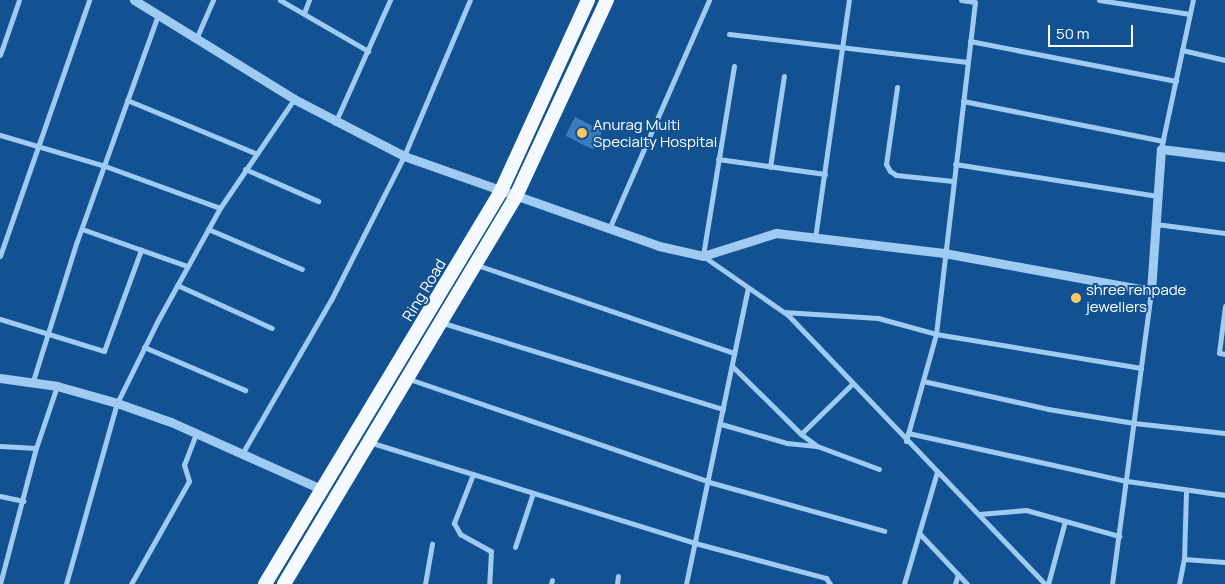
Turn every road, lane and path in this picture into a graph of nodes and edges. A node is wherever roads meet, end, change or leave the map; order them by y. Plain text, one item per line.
1 (19, 0) edge
2 (89, 0) edge
3 (134, 0) edge
4 (213, 0) edge
5 (280, 0) edge
6 (310, 0) edge
7 (390, 0) edge
8 (470, 0) edge
9 (588, 0) edge
10 (607, 0) edge
11 (709, 0) edge
12 (849, 0) edge
13 (961, 0) edge
14 (1099, 0) edge
15 (1193, 0) edge
16 (975, 1) edge
17 (304, 13) junction
18 (1190, 14) junction
19 (158, 15) junction
20 (729, 34) dead end
21 (196, 39) junction
22 (970, 41) junction
23 (844, 48) junction
24 (1182, 50) junction
25 (368, 51) junction
26 (0, 55) edge
27 (1225, 60) edge
28 (967, 62) junction
29 (734, 66) dead end
30 (784, 76) dead end
31 (1176, 81) junction
32 (897, 87) dead end
33 (294, 99) junction
34 (127, 100) junction
35 (962, 101) junction
36 (335, 123) junction
37 (0, 135) edge
38 (1162, 145) junction
39 (37, 147) junction
40 (255, 154) junction
41 (404, 156) junction
42 (1225, 158) edge
43 (718, 159) junction
44 (955, 164) junction
45 (105, 166) junction
46 (770, 167) junction
47 (245, 169) junction
48 (825, 174) junction
49 (953, 181) junction
50 (501, 191) junction
51 (516, 196) junction
52 (1158, 196) junction
53 (318, 201) dead end
54 (220, 208) junction
55 (1156, 224) junction
56 (82, 229) junction
57 (208, 229) junction
58 (609, 229) junction
59 (1225, 233) edge
60 (815, 238) junction
61 (141, 250) junction
62 (944, 253) junction
63 (0, 256) edge
64 (703, 256) junction
65 (476, 265) junction
66 (187, 266) junction
67 (302, 269) dead end
68 (177, 285) junction
69 (748, 288) junction
70 (1151, 290) junction
71 (1225, 306) edge
72 (783, 312) junction
73 (0, 319) edge
74 (443, 322) junction
75 (272, 328) dead end
76 (48, 334) junction
77 (936, 334) junction
78 (144, 347) junction
79 (734, 353) junction
80 (1225, 354) edge
81 (732, 366) junction
82 (1141, 368) junction
83 (0, 378) edge
84 (408, 379) junction
85 (33, 381) junction
86 (923, 381) junction
87 (852, 384) junction
88 (57, 386) junction
89 (245, 390) dead end
90 (117, 403) junction
91 (724, 409) junction
92 (1134, 423) junction
93 (721, 424) junction
94 (908, 433) junction
95 (1225, 433) edge
96 (196, 434) junction
97 (801, 434) junction
98 (906, 441) junction
99 (369, 442) junction
100 (0, 446) edge
101 (817, 446) junction
102 (36, 448) junction
103 (242, 454) junction
104 (879, 469) dead end
105 (937, 472) junction
106 (473, 474) junction
107 (1126, 481) junction
108 (709, 482) junction
109 (321, 490) junction
110 (1186, 491) junction
111 (534, 493) junction
112 (1225, 495) edge
113 (0, 496) edge
114 (22, 501) junction
115 (979, 514) junction
116 (1065, 521) junction
117 (884, 531) dead end
118 (919, 533) junction
119 (1119, 536) junction
120 (695, 543) junction
121 (432, 544) dead end
122 (515, 547) dead end
123 (1184, 559) junction
124 (1225, 562) edge
125 (3, 564) edge
126 (958, 574) junction
127 (618, 576) dead end
128 (0, 584) edge
129 (66, 584) edge
130 (131, 584) edge
131 (264, 584) edge
132 (284, 584) edge
133 (426, 584) edge
134 (489, 584) edge
135 (617, 584) edge
136 (686, 584) edge
137 (830, 584) edge
138 (904, 584) edge
139 (955, 584) edge
140 (967, 584) edge
141 (1046, 584) edge
142 (1112, 584) edge
143 (1179, 584) edge

1 - 26 street
2 - 39 street
3 - 19 street
4 - 21 street
5 - 17 street
6 - 17 street
7 - 25 street
8 - 41 street
9 - 50 highway, Ring Road
10 - 51 highway
11 - 58 street
12 - 23 street
13 - 16 street
14 - 18 street
15 - 18 street
16 - 22 street
17 - 25 street
18 - 24 street
19 - 21 street
19 - 34 street
20 - 23 street
21 - 33 street
22 - 28 street
22 - 31 street
23 - 28 street
23 - 48 street
24 - 27 street
24 - 31 street
25 - 36 street
28 - 35 street
29 - 43 street
30 - 46 street
31 - 38 street
32 - 49 street
33 - 36 street
33 - 40 street
34 - 40 street
34 - 45 street
35 - 38 street
35 - 44 street
36 - 41 street
37 - 39 street
38 - 42 street
38 - 52 street
39 - 45 street
39 - 63 street
40 - 47 street
41 - 50 street
41 - 103 street
43 - 46 street
43 - 64 street
44 - 49 street
44 - 52 street
45 - 54 street
45 - 56 street
46 - 48 street
47 - 53 street
47 - 54 street
48 - 60 street
49 - 62 street
50 - 51 street
50 - 109 highway, Ring Road
51 - 58 street
51 - 65 highway
52 - 55 street
54 - 57 street
55 - 59 street
55 - 70 street
56 - 61 street
56 - 76 street
57 - 66 street
57 - 67 street
58 - 64 street
60 - 62 street
60 - 64 street
61 - 66 street
61 - 76 street
62 - 70 street
62 - 77 street
64 - 69 street
65 - 74 highway
65 - 79 street
66 - 68 street
68 - 75 street
68 - 78 street
69 - 72 street
69 - 79 street
70 - 82 street
71 - 80 street
72 - 77 street
72 - 87 street
73 - 76 street
74 - 84 highway
74 - 91 street
76 - 85 street
77 - 82 street
77 - 86 street
78 - 89 street
78 - 90 street
79 - 81 street
81 - 91 street
81 - 97 street
82 - 92 street
83 - 85 street
84 - 99 highway
84 - 108 street
85 - 88 street
86 - 92 street
86 - 94 street
87 - 97 street
87 - 98 street
88 - 90 street
88 - 102 street
90 - 96 street
90 - 129 street
91 - 93 street
92 - 95 street
92 - 107 street
93 - 101 street
93 - 108 street
94 - 98 street
94 - 107 street
96 - 103 street
96 - 130 street
97 - 101 street
98 - 105 street
99 - 106 street
99 - 132 highway
100 - 102 street
101 - 104 street
102 - 114 street
103 - 109 street
105 - 115 street
105 - 118 street
106 - 111 street
106 - 134 street
107 - 110 street
107 - 119 street
108 - 117 street
108 - 120 street
109 - 131 highway, Ring Road
110 - 112 street
110 - 123 street
111 - 120 street
111 - 122 street
113 - 114 street
114 - 125 street
115 - 116 street
115 - 141 street
116 - 119 street
116 - 141 street
118 - 126 street
118 - 138 street
119 - 142 street
120 - 136 street
120 - 137 street
121 - 133 street
123 - 124 street
123 - 143 street
125 - 128 street
126 - 139 street
126 - 140 street
127 - 135 street

